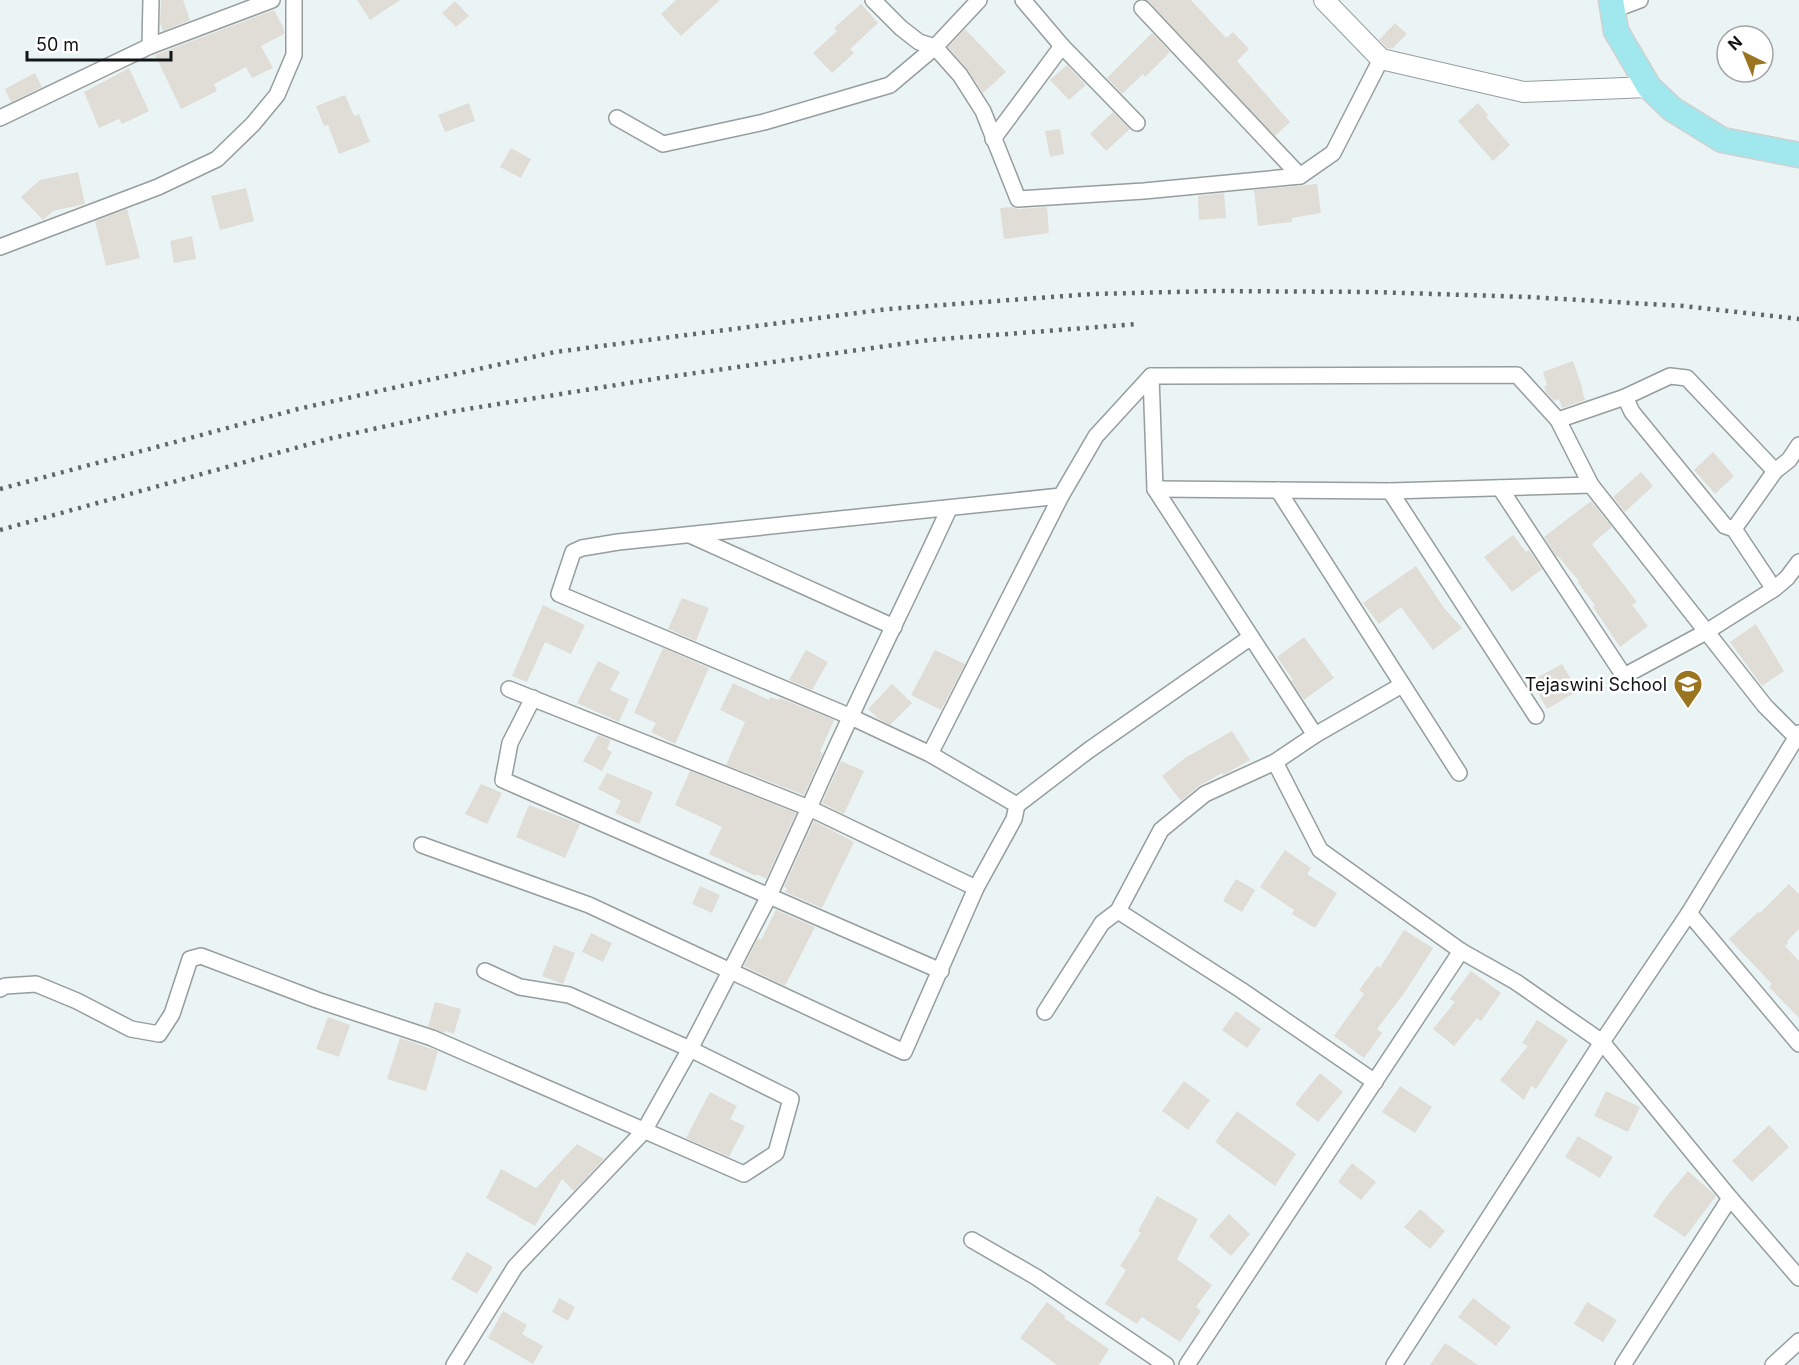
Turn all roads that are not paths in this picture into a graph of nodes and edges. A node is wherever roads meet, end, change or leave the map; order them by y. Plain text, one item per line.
1 (151, 0) edge
2 (272, 0) edge
3 (294, 0) edge
4 (873, 0) edge
5 (980, 0) edge
6 (1023, 0) edge
7 (1324, 0) edge
8 (1640, 0) edge
9 (1612, 5) edge
10 (1142, 8) dead end
11 (150, 46) junction
12 (1062, 46) junction
13 (935, 47) junction
14 (1381, 59) junction
15 (1649, 87) junction
16 (0, 118) edge
17 (617, 118) dead end
18 (1137, 123) dead end
19 (993, 139) junction
20 (1799, 155) edge
21 (1300, 176) junction
22 (0, 247) edge
23 (1151, 376) junction
24 (1625, 397) junction
25 (1558, 420) junction
26 (1799, 445) edge
27 (1775, 471) junction
28 (1590, 485) junction
29 (1500, 488) junction
30 (1155, 489) junction
31 (1278, 490) junction
32 (1390, 491) junction
33 (1061, 496) junction
34 (949, 509) junction
35 (1734, 529) junction
36 (689, 535) junction
37 (1799, 562) edge
38 (1774, 589) junction
39 (894, 627) junction
40 (1706, 632) junction
41 (1251, 637) junction
42 (1402, 685) junction
43 (509, 689) dead end
44 (533, 698) junction
45 (849, 716) junction
46 (1536, 716) dead end
47 (1315, 735) junction
48 (1798, 736) edge
49 (930, 754) junction
50 (1275, 762) junction
51 (1459, 773) dead end
52 (1017, 806) junction
53 (809, 808) junction
54 (422, 845) dead end
55 (976, 888) junction
56 (769, 896) junction
57 (1118, 911) junction
58 (1689, 913) junction
59 (1461, 951) junction
60 (940, 971) junction
61 (485, 972) dead end
62 (730, 972) junction
63 (0, 989) edge
64 (1045, 1012) dead end
65 (1602, 1042) junction
66 (1799, 1044) edge
67 (690, 1049) junction
68 (1375, 1082) junction
69 (644, 1131) junction
70 (1730, 1198) junction
71 (972, 1240) dead end
72 (1799, 1278) edge
73 (1799, 1341) edge
74 (454, 1365) edge
75 (1166, 1365) edge
76 (1187, 1365) edge
77 (1394, 1365) edge
78 (1623, 1365) edge
79 (1773, 1365) edge

1 - 11 street
2 - 11 street
3 - 22 street
4 - 13 street
5 - 13 street
6 - 12 street
7 - 14 street
8 - 9 street
9 - 15 main road
10 - 21 street
11 - 16 street
12 - 18 street
12 - 19 street
13 - 17 street
13 - 19 street
14 - 15 street
14 - 21 street
15 - 20 main road
19 - 21 street
23 - 25 street
23 - 30 street
23 - 33 street
24 - 25 street
24 - 27 street
24 - 35 street
25 - 28 street
26 - 27 street
27 - 35 street
28 - 29 street
28 - 40 street
29 - 32 street
29 - 40 street
30 - 31 street
30 - 41 street
31 - 32 street
31 - 42 street
32 - 46 street
33 - 34 street
33 - 49 street
34 - 36 street
34 - 39 street
35 - 38 street
36 - 39 street
36 - 45 street
37 - 38 street
38 - 40 street
39 - 45 street
40 - 48 street
41 - 47 street
41 - 52 street
42 - 47 street
42 - 51 street
43 - 44 street
44 - 53 street
44 - 56 street
45 - 49 street
45 - 53 street
47 - 50 street
48 - 58 street
49 - 52 street
50 - 57 street
50 - 59 street
52 - 55 street
53 - 55 street
53 - 56 street
54 - 62 street
55 - 60 street
56 - 60 street
56 - 62 street
57 - 64 street
57 - 68 street
58 - 65 street
58 - 66 street
59 - 65 street
59 - 68 street
60 - 62 street
61 - 67 street
62 - 67 street
63 - 69 street
65 - 70 street
65 - 77 street
67 - 69 street
67 - 69 street
68 - 76 street
69 - 74 street
70 - 72 street
70 - 78 street
71 - 75 street
73 - 79 street

